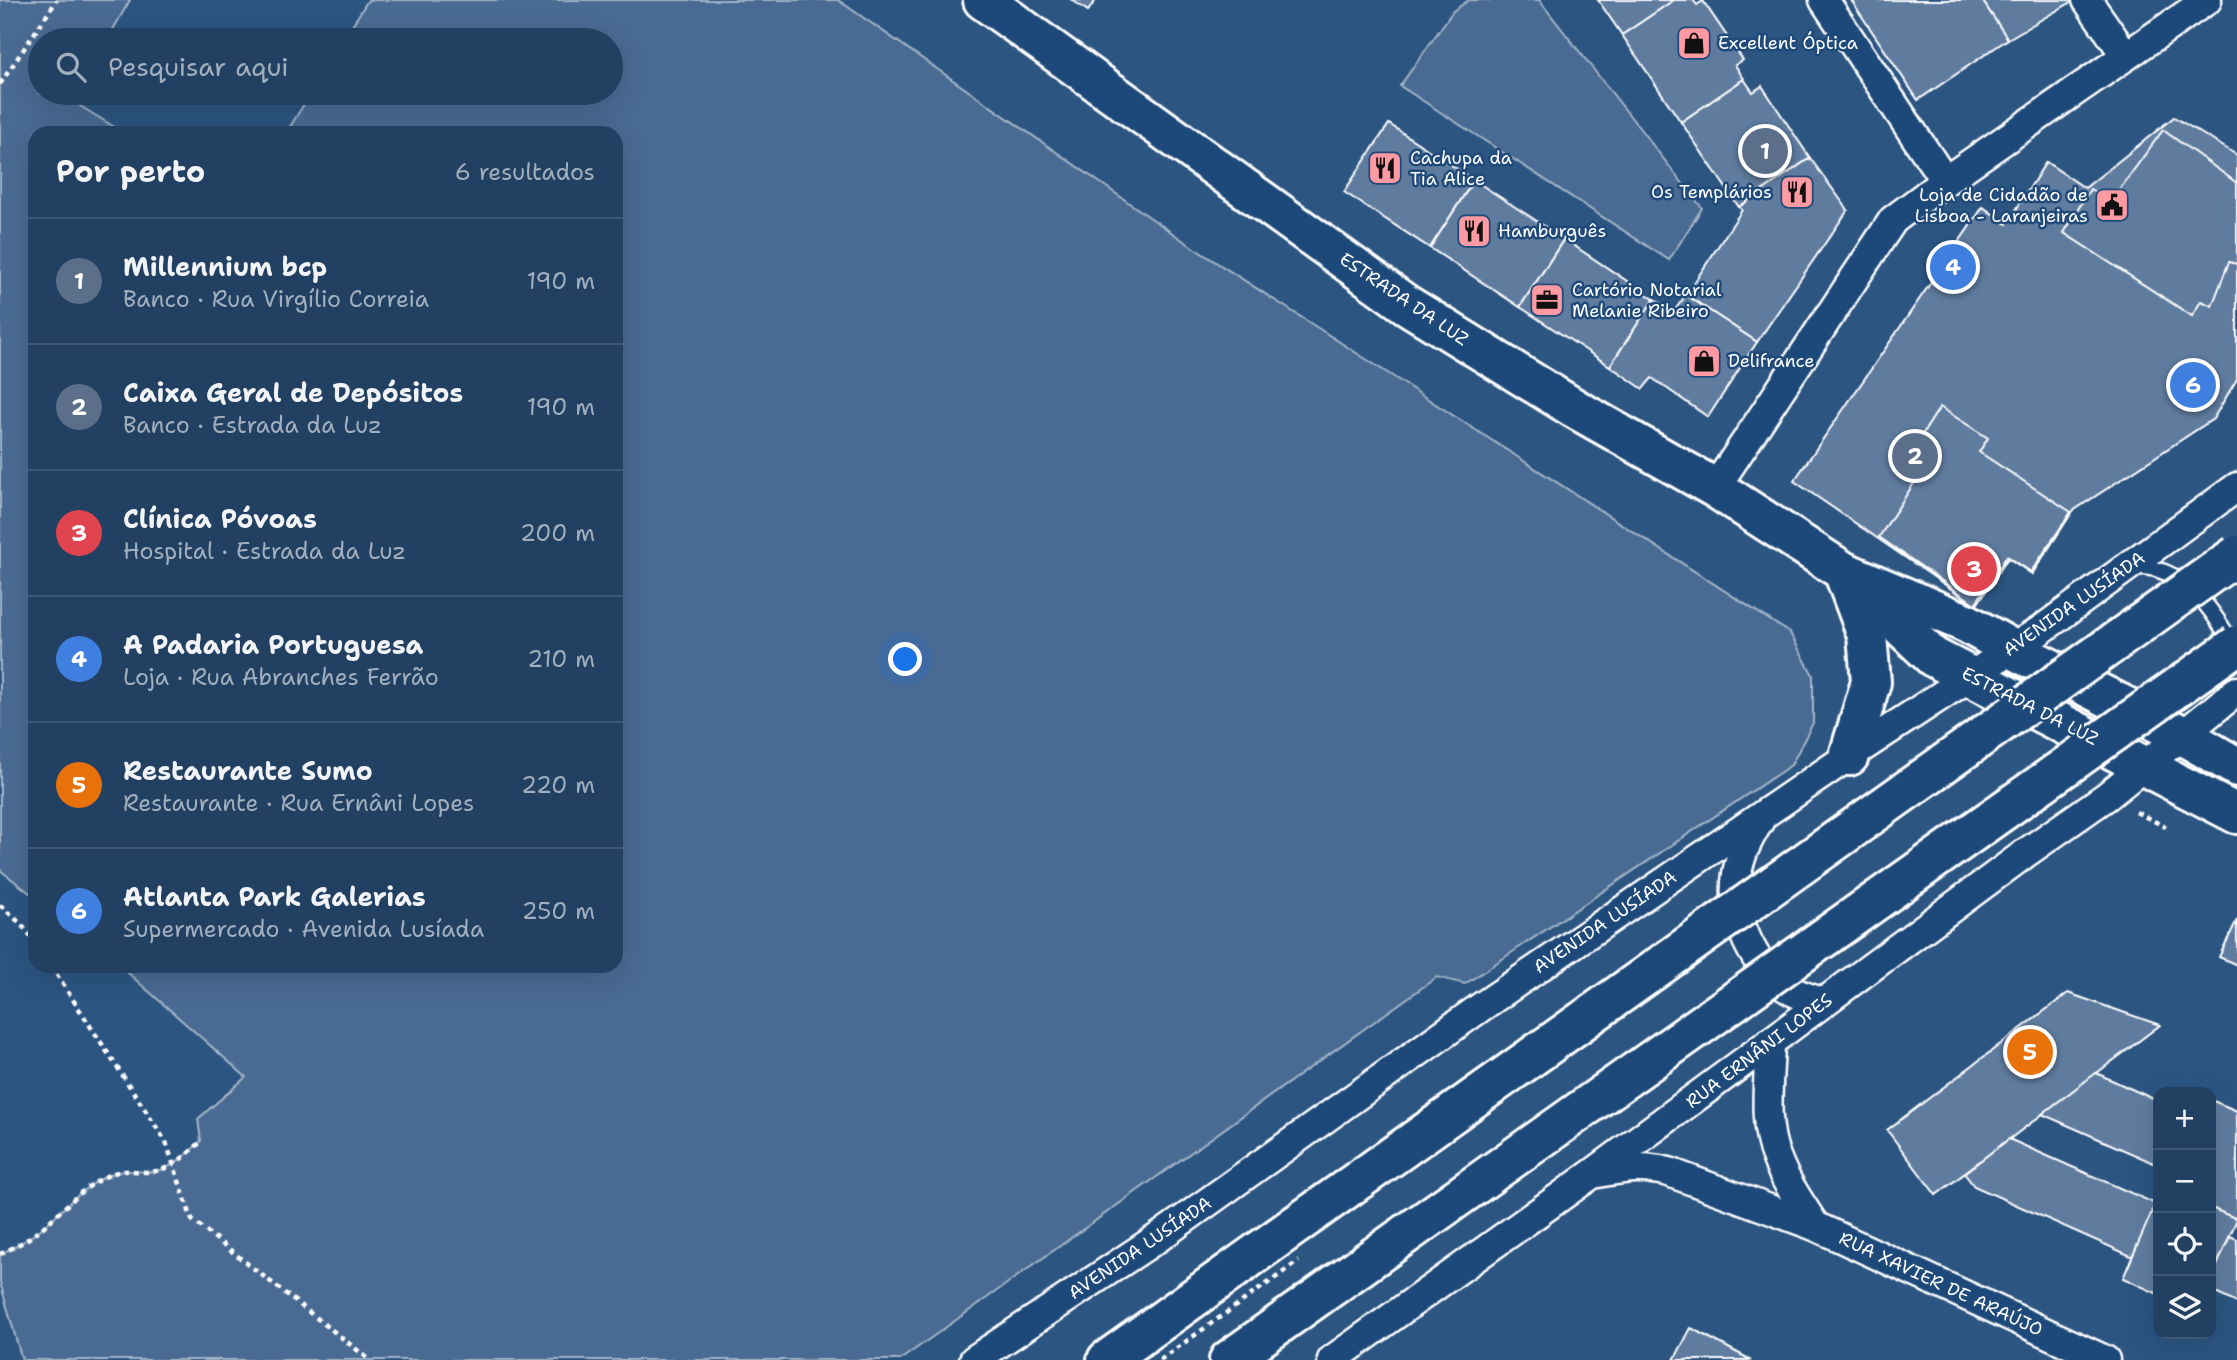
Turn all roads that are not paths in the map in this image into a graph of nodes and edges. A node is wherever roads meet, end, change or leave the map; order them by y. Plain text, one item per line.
1 (983, 0) edge
2 (1824, 0) edge
3 (2087, 0) edge
4 (2207, 0) edge
5 (2126, 56) junction
6 (1945, 181) junction
7 (2237, 486) edge
8 (1715, 488) junction
9 (2237, 555) edge
10 (2131, 565) junction
11 (1843, 571) junction
12 (2237, 645) edge
13 (2012, 649) junction
14 (2237, 651) edge
15 (1971, 676) junction
16 (2237, 691) edge
17 (2182, 736) junction
18 (1849, 756) junction
19 (2145, 765) junction
20 (2237, 767) edge
21 (1764, 814) junction
22 (2237, 814) edge
23 (1823, 1003) junction
24 (1770, 1044) junction
25 (1592, 1174) junction
26 (1815, 1226) junction
27 (1120, 1351) edge
28 (974, 1360) edge
29 (1097, 1360) edge
30 (1229, 1360) edge
31 (1332, 1360) edge
32 (2105, 1360) edge

1 - 8 main road, ESTRADA DA LUZ
2 - 6 street
3 - 5 street
4 - 5 street
5 - 6 street
6 - 8 street
7 - 10 street, AVENIDA LUSÍADA
8 - 11 main road, ESTRADA DA LUZ
9 - 27 main road, bridge
10 - 13 street, AVENIDA LUSÍADA
10 - 14 lane
11 - 13 main road, ESTRADA DA LUZ
11 - 15 main road, ESTRADA DA LUZ
11 - 18 main road
12 - 30 main road, bridge
13 - 15 street, AVENIDA LUSÍADA
13 - 17 main road, ESTRADA DA LUZ
15 - 18 street, AVENIDA LUSÍADA
15 - 19 main road, ESTRADA DA LUZ
16 - 17 street
17 - 19 street, RUA ERNÂNI LOPES
17 - 20 main road, ESTRADA DA LUZ
18 - 21 street, AVENIDA LUSÍADA
19 - 22 main road, ESTRADA DA LUZ
19 - 23 street, RUA ERNÂNI LOPES
21 - 23 street
21 - 28 street, AVENIDA LUSÍADA
23 - 24 street, RUA ERNÂNI LOPES
24 - 25 street, RUA ERNÂNI LOPES
24 - 26 street
25 - 26 street, RUA XAVIER DE ARAÚJO
25 - 31 street, RUA ERNÂNI LOPES
26 - 32 street, RUA XAVIER DE ARAÚJO
27 - 29 main road

